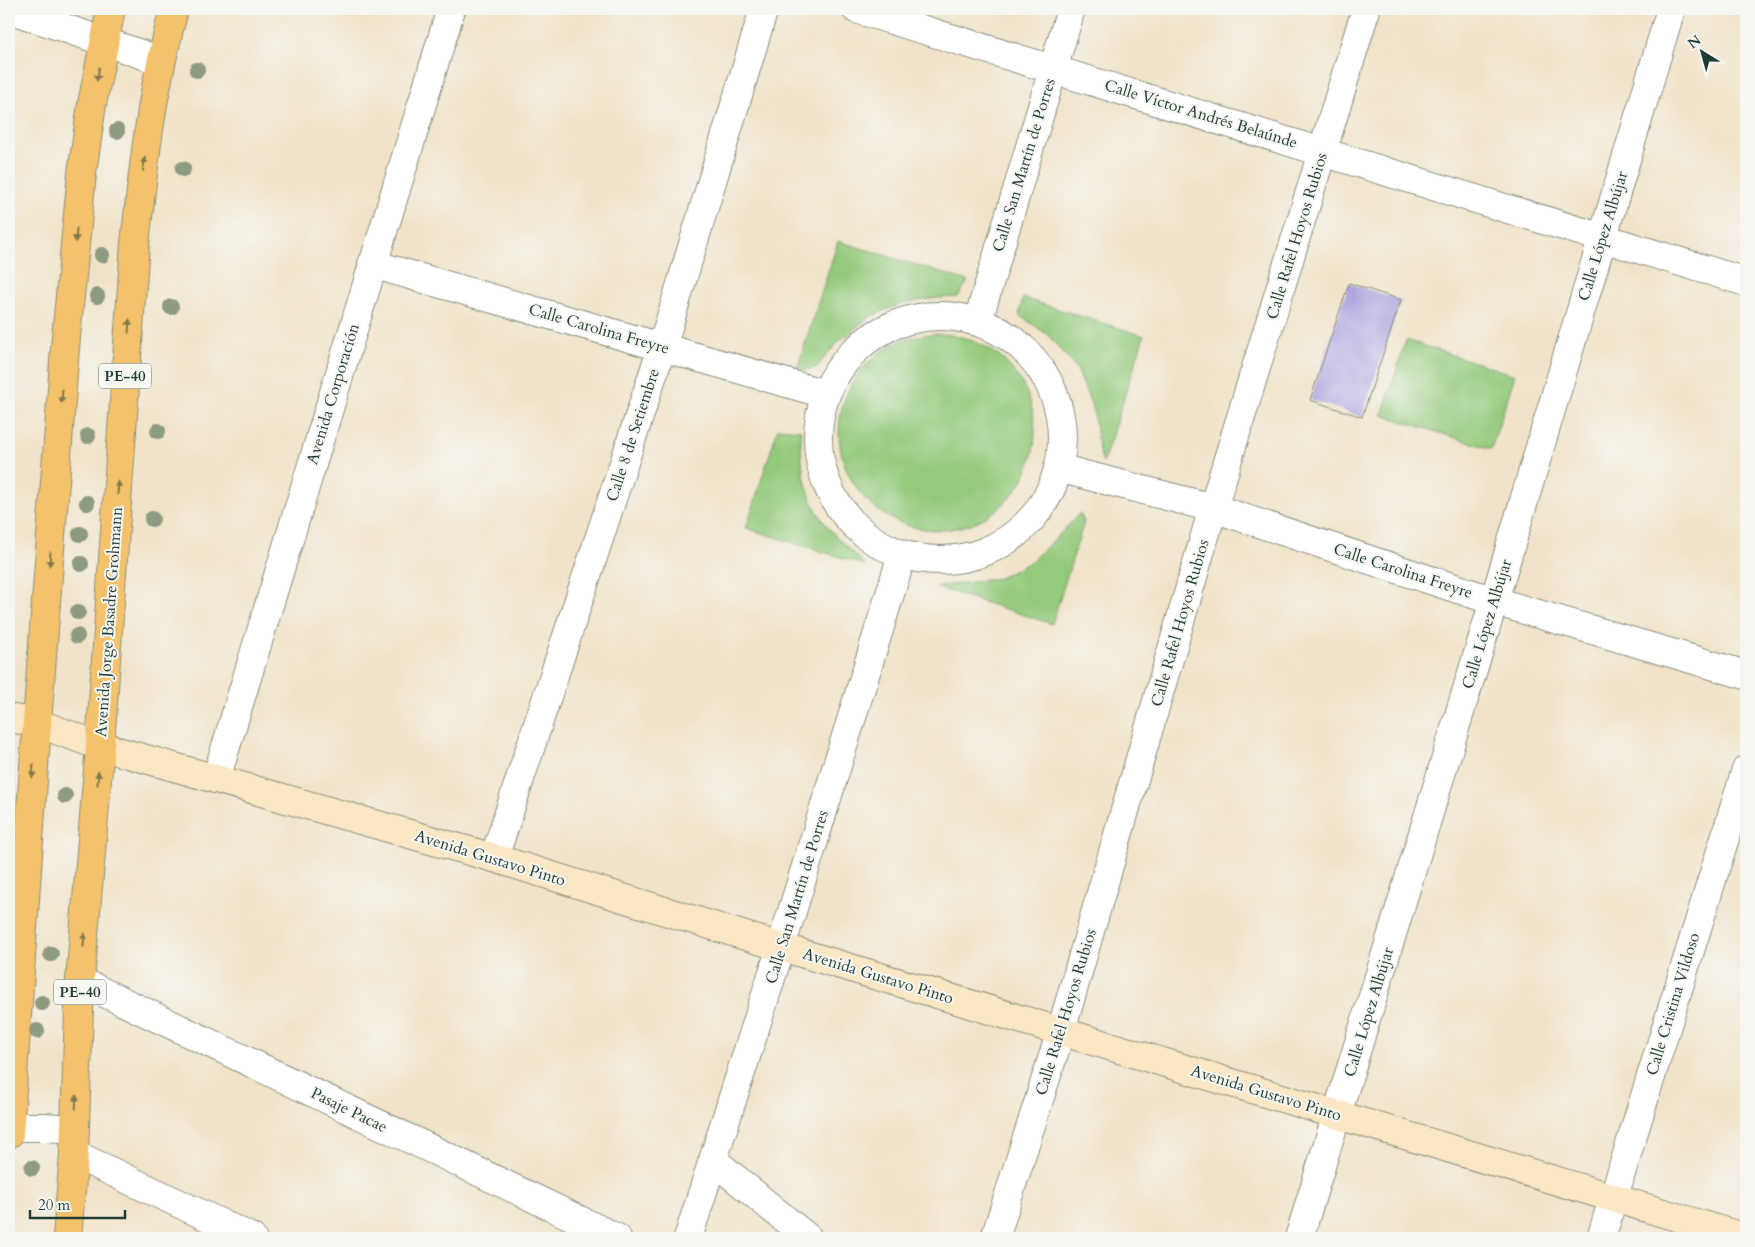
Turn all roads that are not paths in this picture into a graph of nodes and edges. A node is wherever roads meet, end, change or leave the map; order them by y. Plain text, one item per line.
1 (9, 9) edge
2 (111, 9) edge
3 (174, 9) edge
4 (451, 9) edge
5 (764, 9) edge
6 (856, 9) edge
7 (1071, 9) edge
8 (1366, 9) edge
9 (1671, 9) edge
10 (104, 43) junction
11 (161, 61) junction
12 (1053, 69) junction
13 (1323, 152) junction
14 (1602, 238) junction
15 (372, 264) junction
16 (1746, 282) edge
17 (978, 321) junction
18 (662, 347) junction
19 (825, 394) junction
20 (1058, 468) junction
21 (1213, 508) junction
22 (902, 555) junction
23 (1494, 601) junction
24 (1746, 675) edge
25 (9, 718) edge
26 (37, 723) junction
27 (100, 746) junction
28 (1746, 770) edge
29 (216, 779) junction
30 (494, 858) junction
31 (782, 947) junction
32 (80, 981) junction
33 (1061, 1032) junction
34 (1338, 1114) junction
35 (9, 1127) edge
36 (9, 1134) edge
37 (74, 1142) junction
38 (713, 1160) junction
39 (1613, 1198) junction
40 (67, 1238) edge
41 (252, 1238) edge
42 (617, 1238) edge
43 (688, 1238) edge
44 (808, 1238) edge
45 (996, 1238) edge
46 (1299, 1238) edge
47 (1600, 1238) edge
48 (1746, 1238) edge

1 - 10 street
2 - 10 highway
3 - 11 highway, Avenida Jorge Basadre Grohmann / PE-40
4 - 15 street, Avenida Corporación
5 - 18 street, Calle 8 de Setiembre
6 - 12 street, Calle Víctor Andrés Belaúnde
7 - 12 street, Calle San Martín de Porres
8 - 13 street, Calle Rafel Hoyos Rubios
9 - 14 street, Calle López Albújar
10 - 11 street
10 -> 26 highway
27 -> 11 highway, Avenida Jorge Basadre Grohmann / PE-40
12 - 13 street, Calle Víctor Andrés Belaúnde
12 - 17 street, Calle San Martín de Porres
13 - 14 street, Calle Víctor Andrés Belaúnde
13 - 21 street, Calle Rafel Hoyos Rubios
14 - 16 street, Calle Víctor Andrés Belaúnde
14 - 23 street, Calle López Albújar
15 - 18 street, Calle Carolina Freyre
15 - 29 street, Avenida Corporación
17 - 19 street
17 - 20 street
18 - 19 street, Calle Carolina Freyre
18 - 30 street, Calle 8 de Setiembre
19 - 22 street
20 - 21 street, Calle Carolina Freyre
20 - 22 street
21 - 23 street, Calle Carolina Freyre
21 - 33 street, Calle Rafel Hoyos Rubios
22 - 31 street, Calle San Martín de Porres
23 - 24 street, Calle Carolina Freyre
23 - 34 street, Calle López Albújar
25 - 26 main road, Avenida Gustavo Pinto
26 - 27 main road, Avenida Gustavo Pinto
26 -> 35 highway
27 - 29 main road, Avenida Gustavo Pinto
32 -> 27 highway, Avenida Jorge Basadre Grohmann / PE-40
28 - 39 street, Calle Cristina Vildoso
29 - 30 main road, Avenida Gustavo Pinto
30 - 31 main road, Avenida Gustavo Pinto
31 - 33 main road, Avenida Gustavo Pinto
31 - 38 street, Calle San Martín de Porres
37 -> 32 highway, Avenida Jorge Basadre Grohmann / PE-40
32 - 42 street, Pasaje Pacae
33 - 34 main road, Avenida Gustavo Pinto
33 - 45 street, Calle Rafel Hoyos Rubios
34 - 39 main road, Avenida Gustavo Pinto
34 - 46 street, Calle López Albújar
35 - 36 highway
35 - 37 street
37 - 40 highway, Avenida Jorge Basadre Grohmann / PE-40
37 - 41 street
38 - 43 street, Calle San Martín de Porres
38 - 44 street
39 - 47 street, Calle Cristina Vildoso
39 - 48 main road, Avenida Gustavo Pinto

